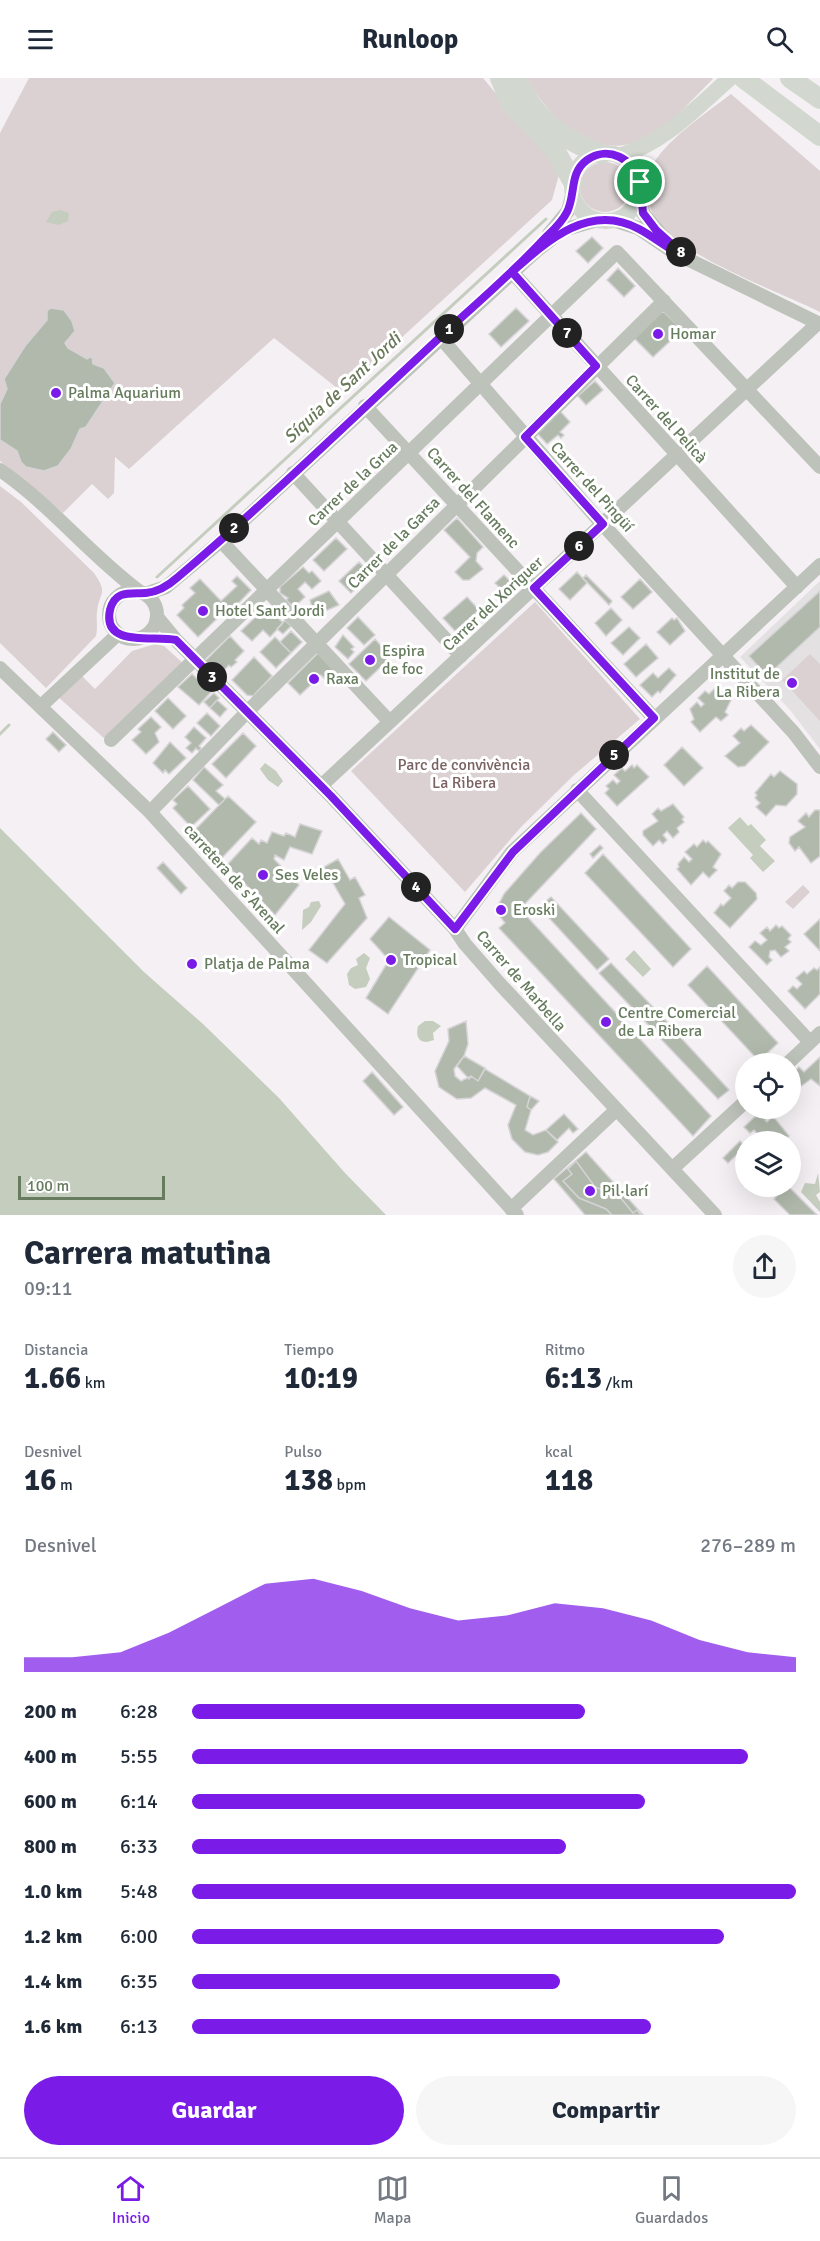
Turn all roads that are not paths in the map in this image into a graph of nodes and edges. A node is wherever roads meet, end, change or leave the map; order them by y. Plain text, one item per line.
1 (500, 78) edge
2 (517, 78) edge
3 (725, 78) edge
4 (730, 78) edge
5 (743, 78) edge
6 (790, 78) edge
7 (804, 78) edge
8 (820, 98) edge
9 (804, 123) junction
10 (672, 129) junction
11 (820, 136) edge
12 (610, 155) junction
13 (573, 187) junction
14 (640, 187) junction
15 (605, 220) junction
16 (535, 252) junction
17 (687, 258) junction
18 (512, 272) junction
19 (664, 301) junction
20 (551, 316) junction
21 (819, 323) edge
22 (440, 337) junction
23 (596, 366) junction
24 (480, 384) junction
25 (749, 389) junction
26 (365, 406) junction
27 (525, 437) junction
28 (410, 453) junction
29 (676, 456) junction
30 (820, 467) edge
31 (0, 470) edge
32 (293, 473) junction
33 (456, 505) junction
34 (337, 522) junction
35 (603, 524) junction
36 (221, 541) junction
37 (820, 565) edge
38 (108, 568) junction
39 (386, 575) junction
40 (166, 587) junction
41 (797, 587) junction
42 (534, 588) junction
43 (267, 589) junction
44 (142, 593) junction
45 (112, 604) junction
46 (157, 614) junction
47 (118, 634) junction
48 (144, 636) junction
49 (176, 640) junction
50 (317, 643) junction
51 (724, 654) junction
52 (461, 656) junction
53 (195, 660) junction
54 (0, 668) edge
55 (41, 706) junction
56 (247, 712) junction
57 (654, 718) junction
58 (389, 721) junction
59 (111, 740) dead end
60 (820, 767) edge
61 (321, 786) junction
62 (577, 790) junction
63 (150, 812) junction
64 (455, 929) junction
65 (815, 1038) edge
66 (799, 1053) edge
67 (616, 1110) junction
68 (735, 1111) edge
69 (672, 1169) junction
70 (701, 1208) edge
71 (514, 1212) edge

1 - 13 highway
2 - 12 highway
3 - 9 highway
4 - 10 main road
5 - 9 highway
6 - 8 highway
7 - 8 highway
9 - 11 highway
10 - 12 main road
10 - 14 main road
12 - 13 main road
12 - 14 main road
13 - 15 main road
13 - 16 street
14 - 15 main road
14 - 17 street
15 - 16 street
15 - 17 street
16 - 18 street
17 - 21 street
18 - 20 street, Carrer del Pelicà
18 - 22 street
19 - 20 street, Carrer de la Grua
19 - 23 street, Carrer de la Garsa
19 - 25 street
20 - 23 street, Carrer del Pelicà
20 - 24 street, Carrer de la Grua
21 - 25 street, Carrer del Xoriguer
22 - 24 street, Carrer del Pingüí
22 - 26 street
23 - 27 street, Carrer de la Garsa
23 - 29 street, Carrer del Pelicà
24 - 27 street, Carrer del Pingüí
24 - 28 street, Carrer de la Grua
25 - 29 street, Carrer del Xoriguer
25 - 30 street
26 - 28 street, Carrer del Flamenc
26 - 32 street
27 - 33 street, Carrer de la Garsa
27 - 35 street, Carrer del Pingüí
28 - 33 street, Carrer del Flamenc
28 - 34 street, Carrer de la Grua
29 - 35 street, Carrer del Xoriguer
29 - 41 street, Carrer del Pelicà
31 - 38 street
32 - 34 street
32 - 36 street
33 - 39 street, Carrer de la Garsa
33 - 42 street, Carrer del Flamenc
34 - 39 street
34 - 43 street, Carrer de la Grua
35 - 42 street, Carrer del Xoriguer
35 - 51 street, Carrer del Pingüí
36 - 40 street
36 - 43 street
37 - 41 street
38 - 44 street
38 - 45 street
39 - 50 street, Carrer de la Garsa
39 - 52 street
40 - 44 street
40 - 46 street
41 - 51 street
42 - 52 street, Carrer del Xoriguer
42 - 57 street, Carrer del Flamenc
43 - 50 street
43 - 53 street, Carrer de la Grua
44 - 45 street
44 - 46 street
45 - 47 street
46 - 48 street
46 - 49 street, Carrer de Marbella
47 - 48 street
47 - 55 street
48 - 49 street
49 - 53 street, Carrer de Marbella
50 - 56 street, Carrer de la Garsa
50 - 58 street
51 - 57 street
51 - 60 street, Carrer del Pingüí
52 - 58 street, Carrer del Xoriguer
53 - 56 street, Carrer de Marbella
53 - 59 street, Carrer de la Grua
54 - 55 street, carretera de s'Arenal
55 - 63 street, carretera de s'Arenal
56 - 61 street, Carrer de Marbella
56 - 63 street, Carrer de la Garsa
57 - 62 street
58 - 61 street, Carrer del Xoriguer
61 - 64 street, Carrer de Marbella
62 - 64 street
62 - 65 street
63 - 71 street, carretera de s'Arenal
64 - 67 street, Carrer de Marbella
65 - 66 street
67 - 69 street, Carrer de Marbella
67 - 71 street
68 - 69 street
69 - 70 street, Carrer de Marbella

